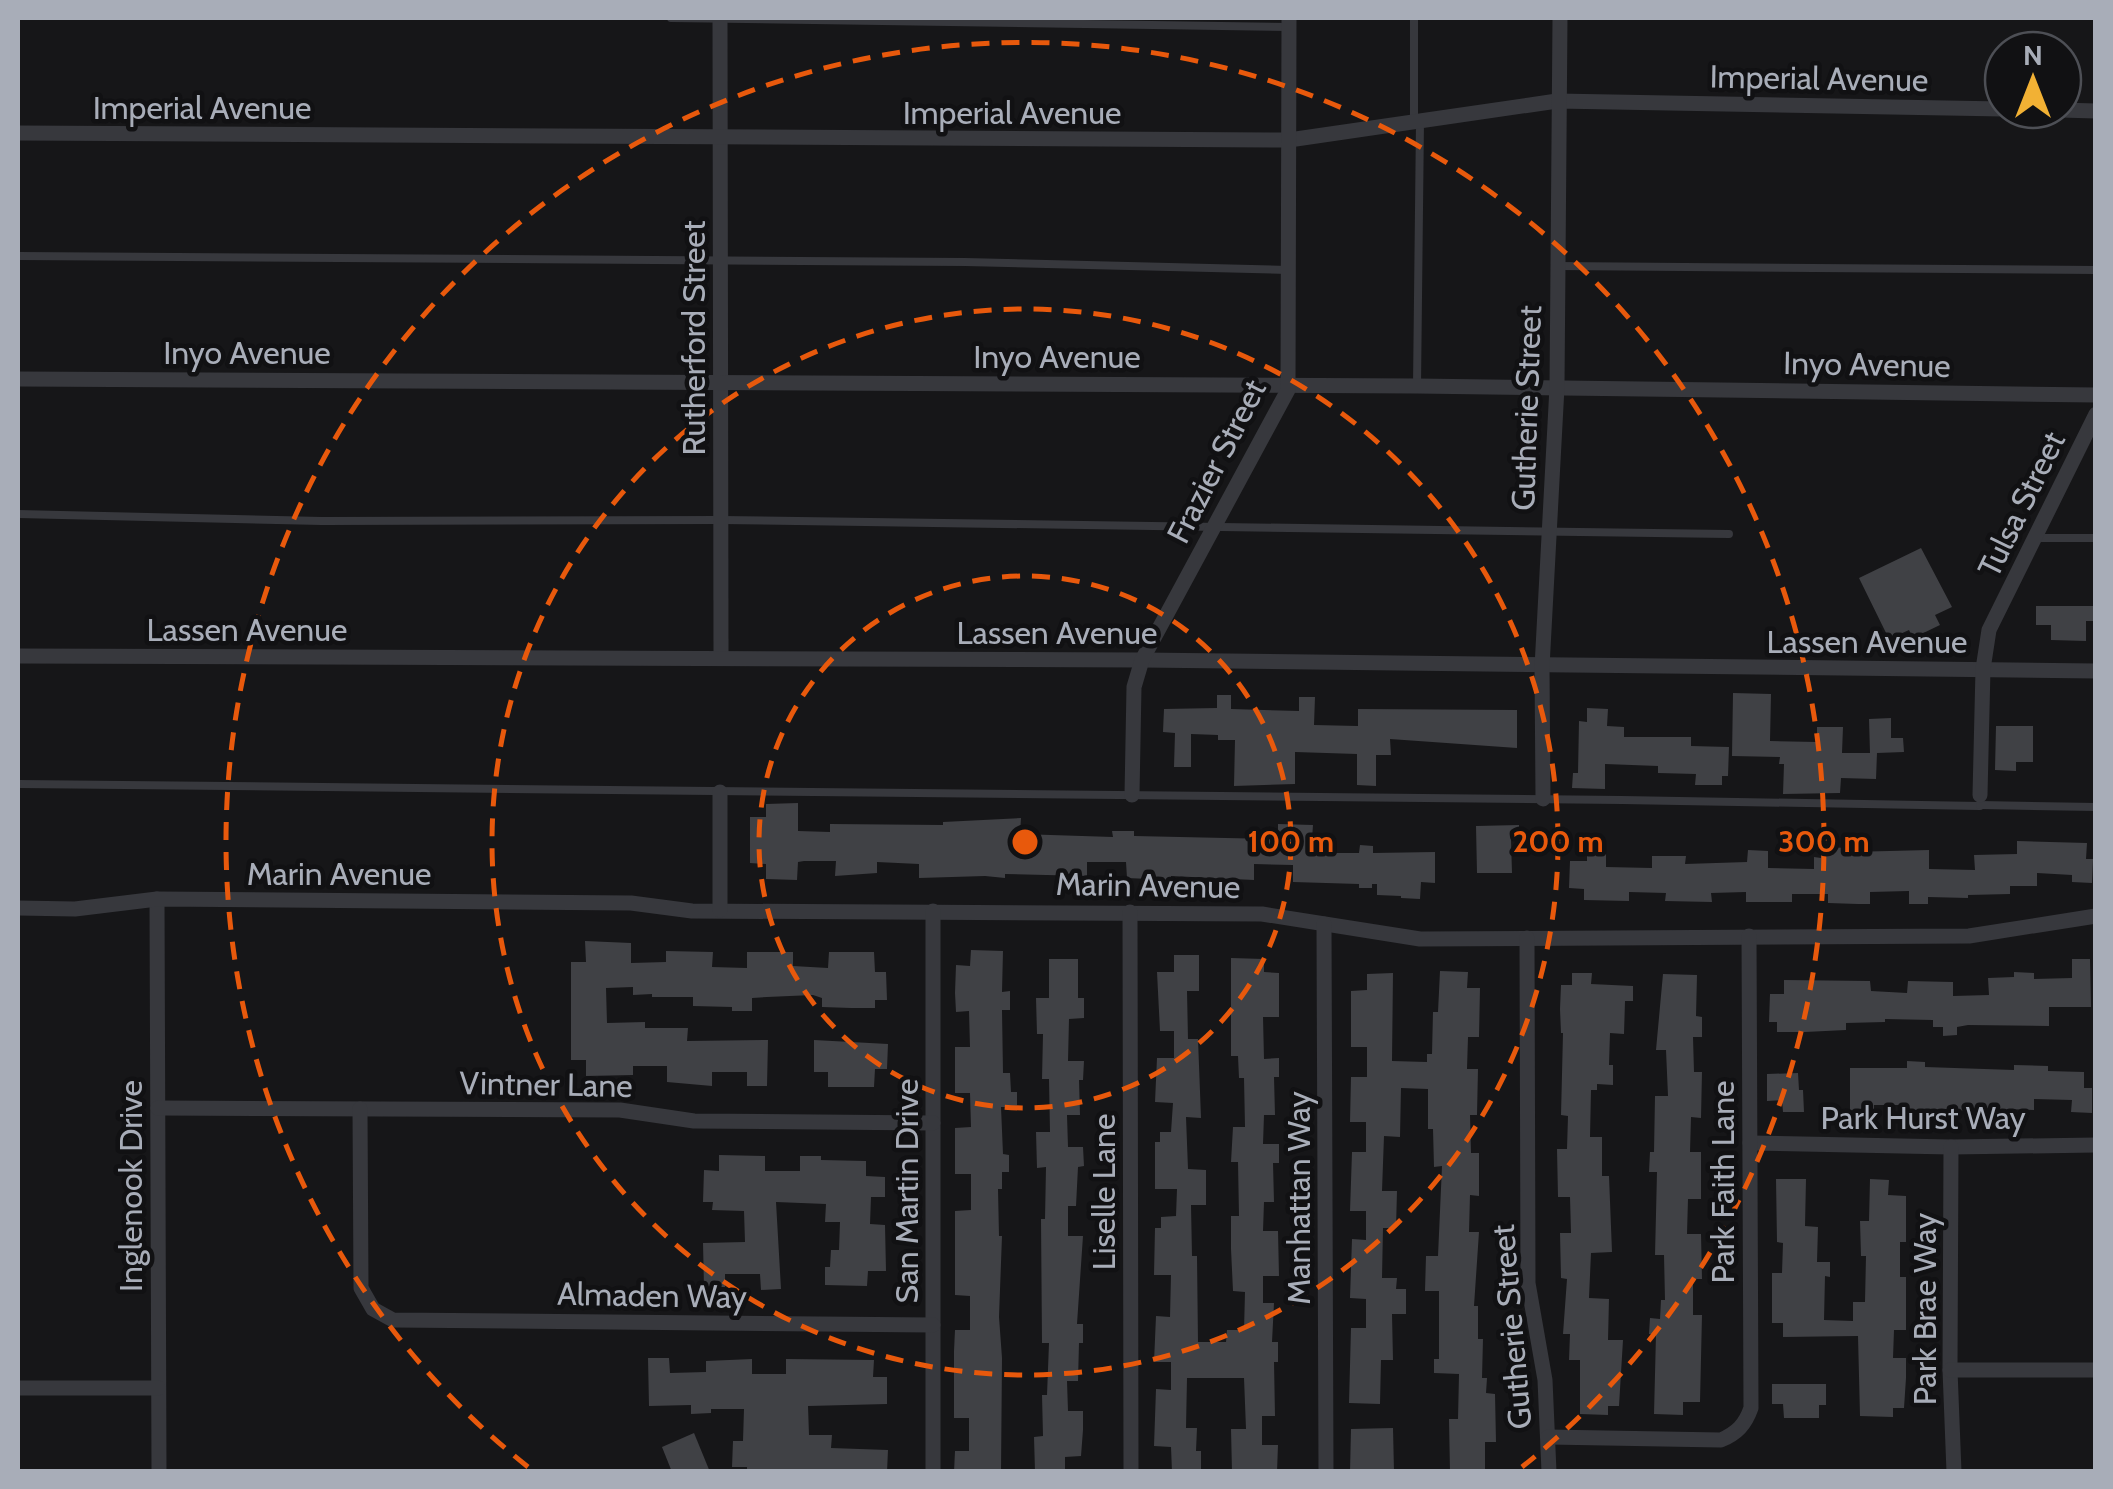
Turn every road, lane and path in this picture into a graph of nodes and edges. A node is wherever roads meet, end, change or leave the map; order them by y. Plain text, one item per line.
1 (671, 18) edge
2 (720, 18) edge
3 (1414, 18) edge
4 (1560, 18) edge
5 (1289, 22) edge
6 (1558, 101) junction
7 (1983, 109) edge
8 (1417, 122) junction
9 (18, 133) edge
10 (720, 138) junction
11 (1289, 140) junction
12 (18, 256) edge
13 (720, 260) junction
14 (1558, 266) junction
15 (1288, 270) junction
16 (2096, 270) edge
17 (18, 379) edge
18 (720, 381) junction
19 (1288, 385) junction
20 (1417, 386) junction
21 (1558, 387) junction
22 (2096, 395) edge
23 (2096, 414) edge
24 (18, 514) edge
25 (721, 520) junction
26 (1215, 526) junction
27 (1550, 530) junction
28 (1729, 534) dead end
29 (2034, 538) junction
30 (2096, 538) edge
31 (18, 656) edge
32 (721, 658) junction
33 (1142, 660) junction
34 (1542, 667) junction
35 (1983, 669) junction
36 (2096, 671) edge
37 (18, 784) edge
38 (720, 792) junction
39 (1132, 795) junction
40 (1543, 799) junction
41 (1980, 801) junction
42 (2096, 807) edge
43 (157, 900) junction
44 (18, 908) edge
45 (720, 910) junction
46 (933, 911) junction
47 (1130, 912) junction
48 (2096, 916) edge
49 (1324, 924) junction
50 (1748, 936) junction
51 (1526, 938) junction
52 (158, 1108) junction
53 (360, 1109) junction
54 (933, 1123) junction
55 (1750, 1143) junction
56 (2096, 1145) edge
57 (1951, 1147) junction
58 (933, 1326) junction
59 (1950, 1370) junction
60 (2096, 1370) edge
61 (18, 1388) edge
62 (158, 1388) junction
63 (1548, 1438) junction
64 (158, 1472) edge
65 (934, 1472) edge
66 (1130, 1472) edge
67 (1326, 1472) edge
68 (1548, 1472) edge
69 (1954, 1472) edge

1 - 2 lane
2 - 5 lane
2 - 10 street, Rutherford Street
3 - 8 lane
4 - 6 street, Gutherie Street
5 - 11 street, Frazier Street
6 - 7 street, Imperial Avenue
6 - 8 street, Imperial Avenue
6 - 14 street, Gutherie Street
8 - 11 street, Imperial Avenue
8 - 20 lane
9 - 10 street, Imperial Avenue
10 - 11 street, Imperial Avenue
10 - 13 street, Rutherford Street
11 - 15 street, Frazier Street
12 - 13 lane
13 - 15 lane
13 - 18 street, Rutherford Street
14 - 16 lane
14 - 21 street, Gutherie Street
15 - 19 street, Frazier Street
17 - 18 street, Inyo Avenue
18 - 19 street, Inyo Avenue
18 - 25 street, Rutherford Street
19 - 20 street, Inyo Avenue
19 - 26 street, Frazier Street
20 - 21 street, Inyo Avenue
21 - 22 street, Inyo Avenue
21 - 27 street, Gutherie Street
23 - 29 street, Tulsa Street
24 - 25 lane
25 - 26 lane
25 - 32 street, Rutherford Street
26 - 27 lane
26 - 33 street, Frazier Street
27 - 28 lane
27 - 34 street, Gutherie Street
29 - 30 lane
29 - 35 street, Tulsa Street
31 - 32 street, Lassen Avenue
32 - 33 street, Lassen Avenue
33 - 34 street, Lassen Avenue
33 - 39 street, Frazier Street
34 - 35 street, Lassen Avenue
34 - 40 street, Gutherie Street
35 - 36 street, Lassen Avenue
35 - 41 street, Tulsa Street
37 - 38 lane
38 - 39 lane
38 - 45 street
39 - 40 lane
40 - 41 lane
41 - 42 lane
43 - 44 street, Marin Avenue
43 - 45 street, Marin Avenue
43 - 52 street, Inglenook Drive
45 - 46 street, Marin Avenue
46 - 47 street, Marin Avenue
46 - 54 street, San Martin Drive
47 - 49 street, Marin Avenue
47 - 66 street, Liselle Lane
48 - 50 street, Marin Avenue
49 - 51 street, Marin Avenue
49 - 67 street, Manhattan Way
50 - 51 street, Marin Avenue
50 - 55 street, Park Faith Lane
51 - 63 street, Gutherie Street
52 - 53 street, Vintner Lane
52 - 62 street, Inglenook Drive
53 - 54 street, Vintner Lane
53 - 58 street, Almaden Way
54 - 58 street, San Martin Drive
55 - 57 street, Park Hurst Way
55 - 63 street, Park Faith Lane
56 - 57 street, Park Hurst Way
57 - 59 street, Park Brae Way
58 - 65 street, San Martin Drive
59 - 60 street
59 - 69 street, Park Brae Way
61 - 62 street
62 - 64 street, Inglenook Drive
63 - 68 street, Gutherie Street

